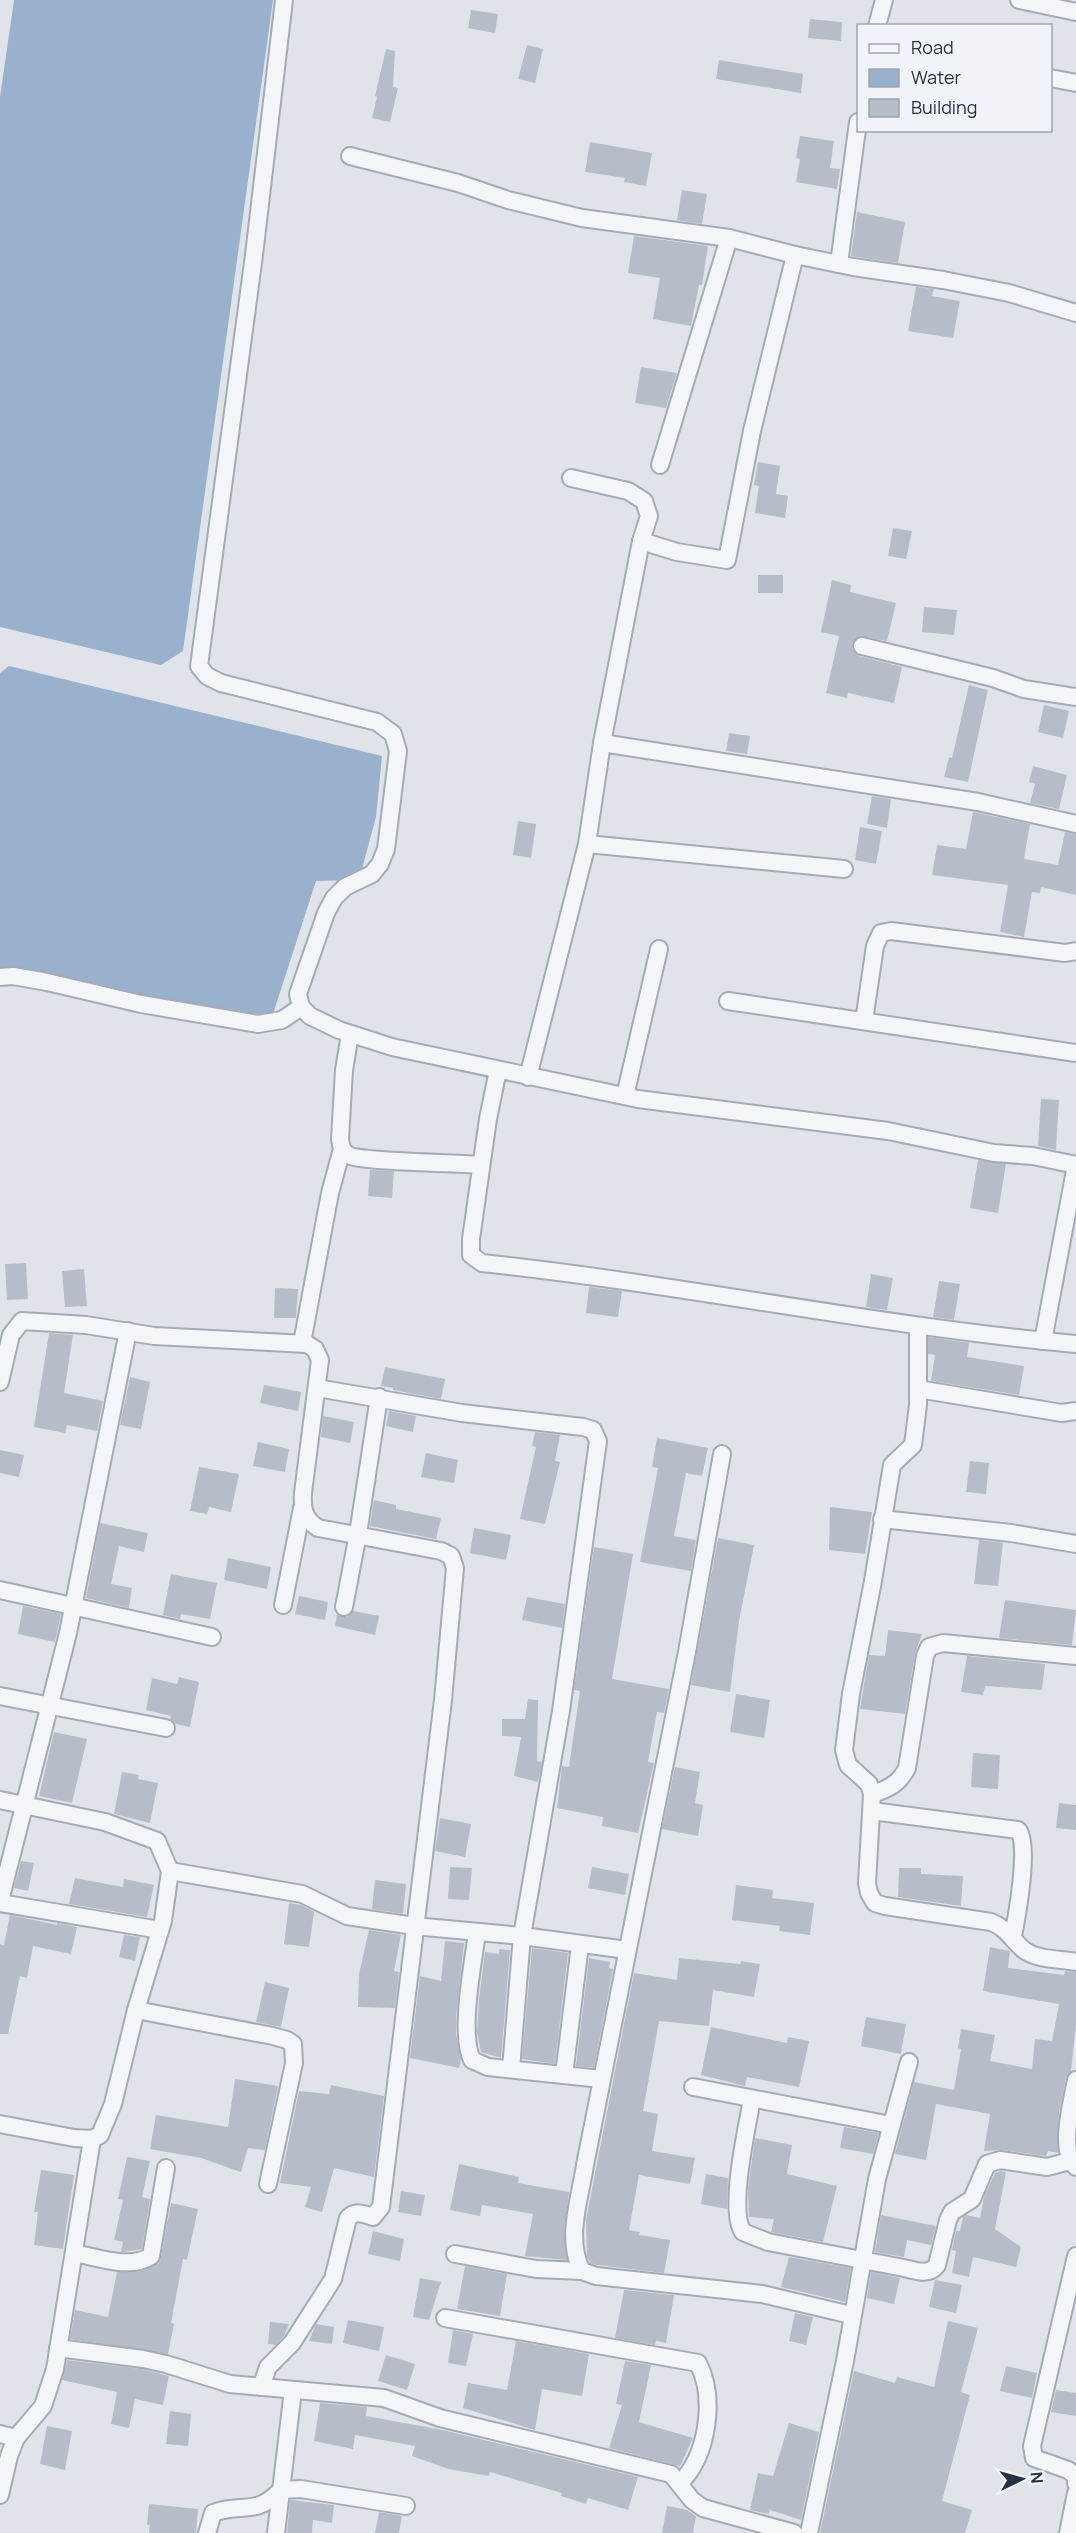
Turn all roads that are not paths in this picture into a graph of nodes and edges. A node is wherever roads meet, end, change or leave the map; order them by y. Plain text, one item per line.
1 (284, 0) edge
2 (884, 0) edge
3 (1019, 0) edge
4 (1076, 12) edge
5 (878, 24) edge
6 (1052, 78) edge
7 (1076, 83) edge
8 (857, 129) edge
9 (350, 156) dead end
10 (729, 238) junction
11 (795, 255) junction
12 (839, 264) junction
13 (1076, 313) edge
14 (660, 465) dead end
15 (571, 478) dead end
16 (641, 541) junction
17 (862, 646) dead end
18 (1076, 697) edge
19 (602, 743) junction
20 (1076, 824) edge
21 (587, 844) junction
22 (844, 869) dead end
23 (659, 949) dead end
24 (1076, 951) edge
25 (0, 977) edge
26 (728, 1001) dead end
27 (301, 1007) junction
28 (864, 1021) junction
29 (350, 1034) junction
30 (1076, 1053) edge
31 (498, 1070) junction
32 (528, 1077) junction
33 (625, 1096) junction
34 (342, 1149) junction
35 (481, 1165) junction
36 (1076, 1165) edge
37 (918, 1326) junction
38 (128, 1331) junction
39 (1043, 1341) junction
40 (302, 1343) junction
41 (1076, 1344) edge
42 (0, 1382) edge
43 (317, 1388) junction
44 (918, 1389) junction
45 (379, 1397) junction
46 (1076, 1411) edge
47 (722, 1454) dead end
48 (303, 1508) junction
49 (882, 1519) junction
50 (358, 1534) junction
51 (1076, 1544) edge
52 (0, 1590) edge
53 (283, 1605) dead end
54 (73, 1606) junction
55 (344, 1607) dead end
56 (212, 1637) dead end
57 (1076, 1656) edge
58 (0, 1696) edge
59 (49, 1706) junction
60 (166, 1728) dead end
61 (872, 1794) junction
62 (0, 1800) edge
63 (24, 1803) junction
64 (872, 1811) junction
65 (170, 1871) junction
66 (0, 1902) edge
67 (414, 1926) junction
68 (160, 1930) junction
69 (477, 1933) junction
70 (522, 1936) junction
71 (1012, 1936) junction
72 (580, 1945) junction
73 (627, 1950) junction
74 (1076, 1962) edge
75 (136, 2010) junction
76 (909, 2062) dead end
77 (511, 2069) junction
78 (564, 2075) junction
79 (601, 2079) junction
80 (1076, 2080) edge
81 (693, 2087) dead end
82 (752, 2099) junction
83 (0, 2124) edge
84 (891, 2126) junction
85 (92, 2139) junction
86 (1073, 2164) edge
87 (166, 2168) dead end
88 (268, 2184) dead end
89 (74, 2253) junction
90 (455, 2254) dead end
91 (1076, 2256) edge
92 (862, 2260) junction
93 (582, 2271) junction
94 (851, 2315) junction
95 (445, 2318) dead end
96 (58, 2348) junction
97 (261, 2387) junction
98 (293, 2390) junction
99 (8, 2436) edge
100 (1076, 2476) edge
101 (680, 2483) junction
102 (1076, 2483) edge
103 (281, 2490) junction
104 (1076, 2493) edge
105 (0, 2494) edge
106 (406, 2506) dead end
107 (207, 2533) edge
108 (276, 2533) edge
109 (794, 2533) edge
110 (809, 2533) edge
111 (1068, 2533) edge

1 - 27 street
2 - 5 street
3 - 4 street
6 - 7 street
8 - 12 street
9 - 10 street
10 - 11 street
10 - 14 street
11 - 12 street
11 - 16 street
12 - 13 street
15 - 16 street
16 - 19 street
17 - 18 street
19 - 20 street
19 - 21 street
21 - 22 street
21 - 32 street
23 - 33 street
24 - 28 street
25 - 27 street
26 - 28 street
27 - 29 street
28 - 30 street
29 - 31 street
29 - 34 street
31 - 32 street
31 - 35 street
32 - 33 street
33 - 36 street
34 - 35 street
34 - 40 street
35 - 37 street
36 - 39 street
37 - 39 street
37 - 44 street
38 - 40 street
38 - 42 street
38 - 54 street
39 - 41 street
40 - 43 street
43 - 45 street
43 - 48 street
44 - 46 street
44 - 49 street
45 - 50 street
45 - 70 street
47 - 73 street
48 - 50 street
48 - 53 street
49 - 51 street
49 - 61 street
50 - 55 street
50 - 67 street
52 - 54 street
54 - 56 street
54 - 59 street
57 - 61 street
58 - 59 street
59 - 60 street
59 - 63 street
61 - 64 street
62 - 63 street
63 - 65 street
63 - 66 street
64 - 71 street
64 - 71 street
65 - 67 street
65 - 68 street
66 - 68 street
67 - 69 street
67 - 97 street
68 - 75 street
69 - 70 street
69 - 77 street
70 - 72 street
70 - 77 street
71 - 74 street
72 - 73 street
72 - 78 street
73 - 79 street
75 - 85 street
75 - 88 street
76 - 84 street
77 - 78 street
78 - 79 street
79 - 93 street
80 - 86 street
81 - 82 street
82 - 84 street
82 - 92 street
83 - 85 street
84 - 92 street
85 - 89 street
86 - 92 street
87 - 89 street
89 - 96 street
90 - 93 street
91 - 100 street
92 - 94 street
93 - 94 street
94 - 110 street
95 - 101 street
96 - 97 street
96 - 99 street
97 - 98 street
98 - 101 street
98 - 103 street
99 - 105 street
100 - 102 street
101 - 109 street
103 - 106 street
103 - 107 street
103 - 108 street
104 - 111 street

